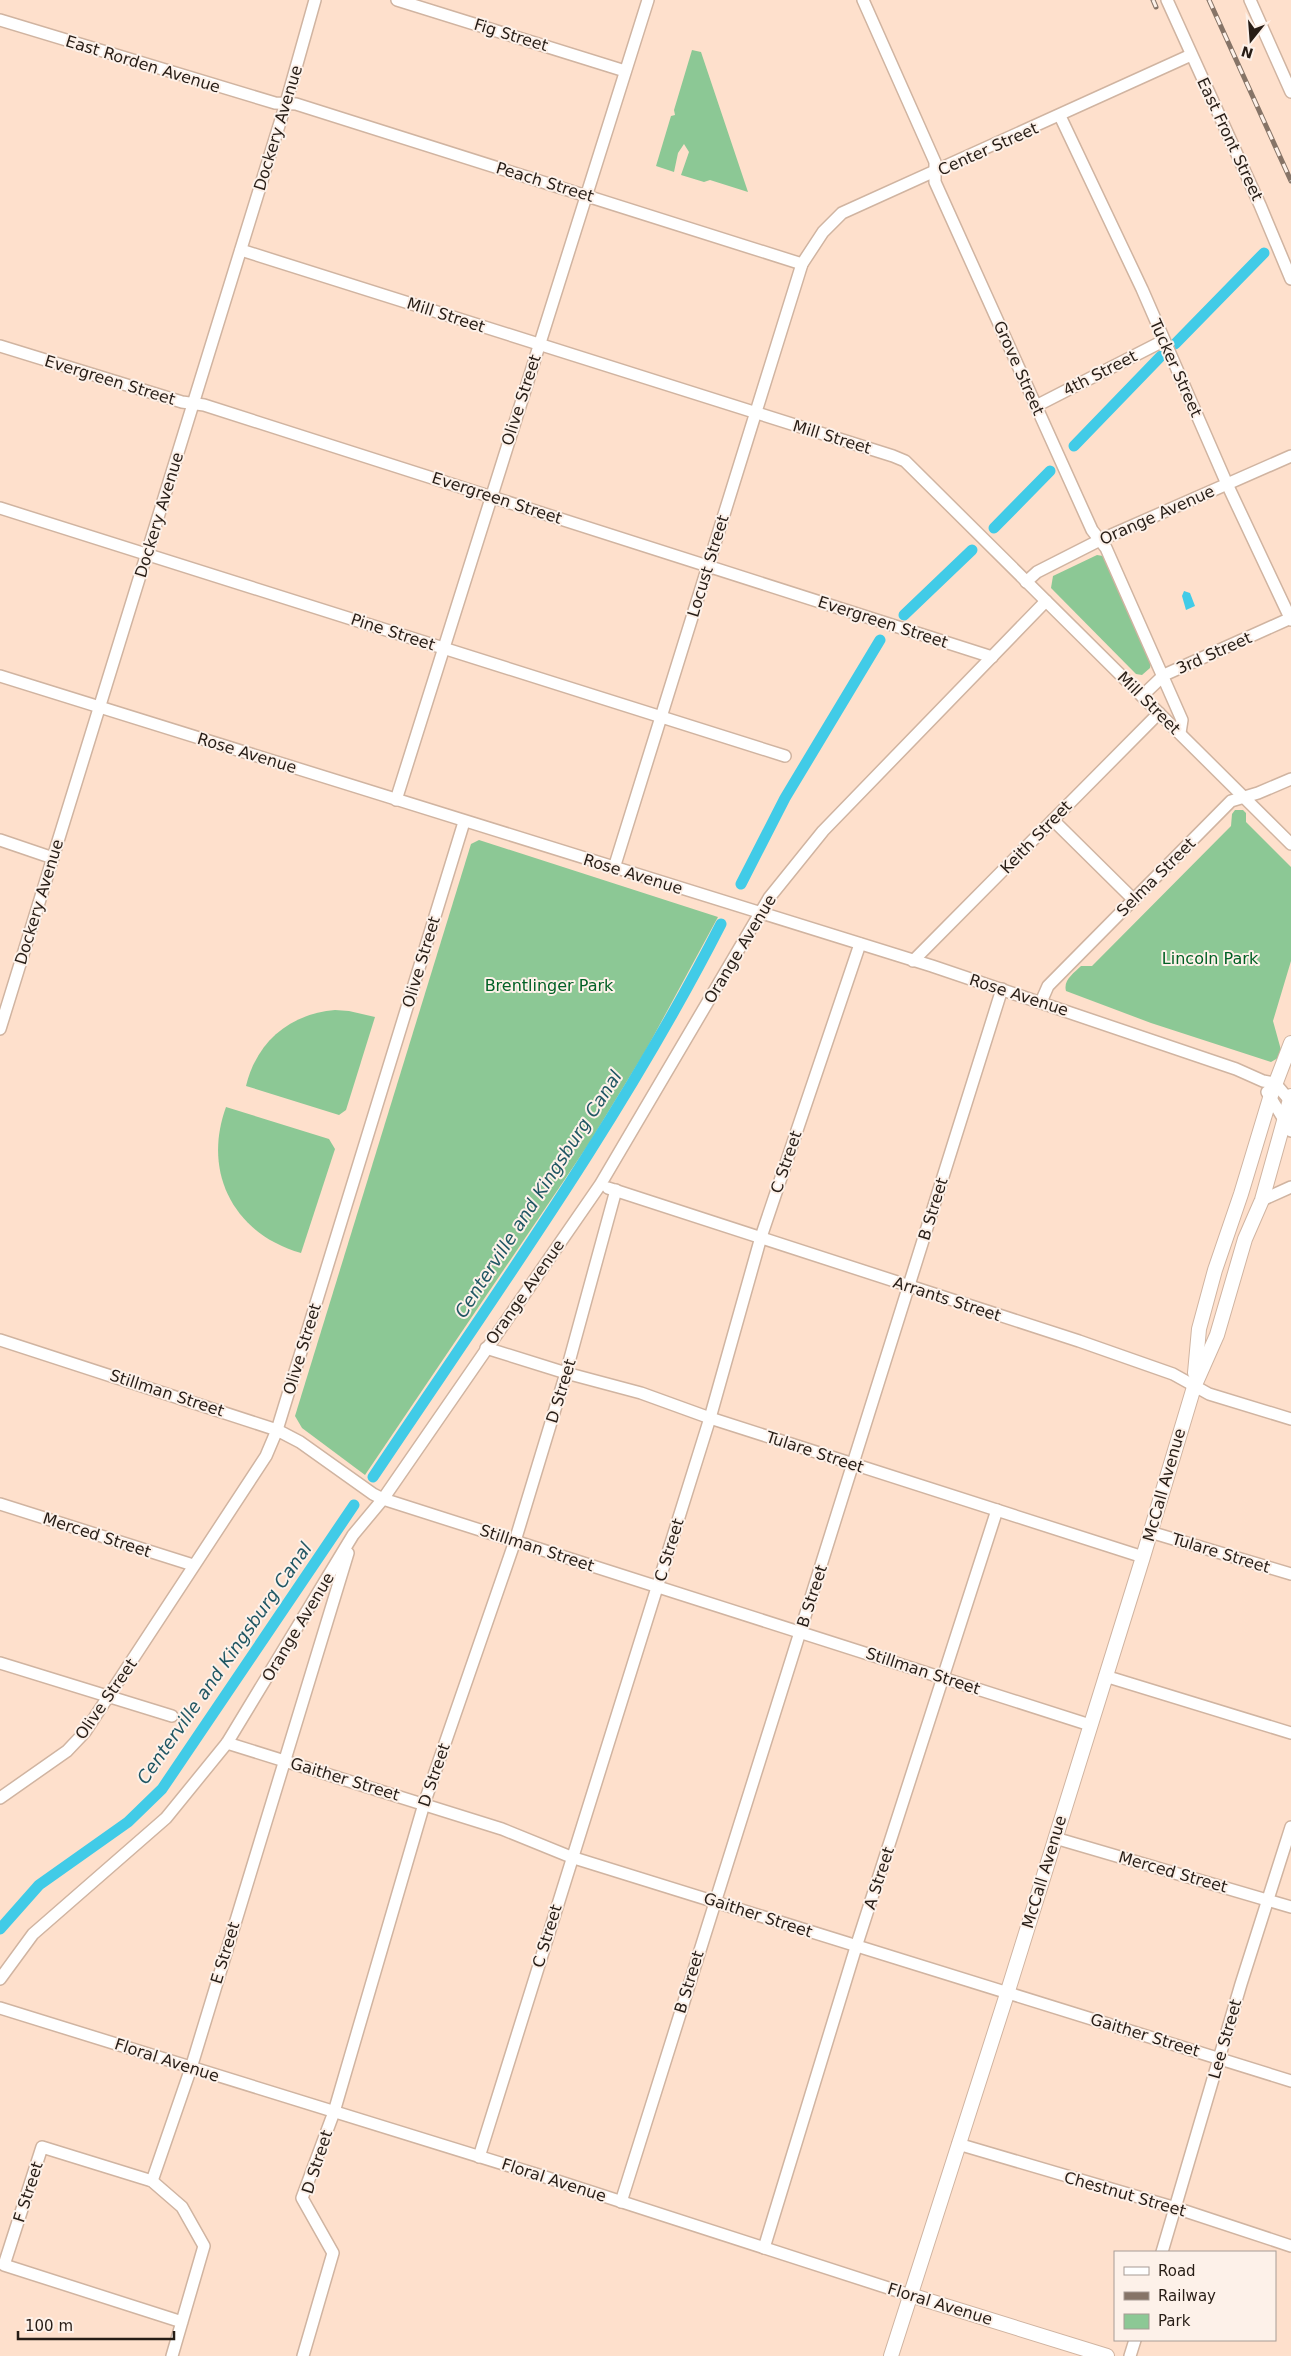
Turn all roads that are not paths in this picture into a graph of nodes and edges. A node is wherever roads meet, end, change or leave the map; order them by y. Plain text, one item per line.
1 (315, 0) edge
2 (397, 0) edge
3 (648, 0) edge
4 (863, 0) edge
5 (1167, 0) edge
6 (1250, 0) edge
7 (0, 20) edge
8 (1191, 55) junction
9 (625, 71) junction
10 (1291, 92) edge
11 (286, 103) junction
12 (1060, 116) junction
13 (935, 173) junction
14 (586, 195) junction
15 (241, 250) junction
16 (802, 264) junction
17 (1291, 279) edge
18 (1163, 341) junction
19 (539, 344) junction
20 (0, 346) edge
21 (193, 403) junction
22 (1036, 406) junction
23 (756, 413) junction
24 (1291, 456) edge
25 (1227, 484) junction
26 (490, 496) junction
27 (0, 508) edge
28 (1100, 540) junction
29 (147, 553) junction
30 (708, 566) junction
31 (1026, 582) junction
32 (1046, 601) junction
33 (1291, 619) edge
34 (443, 648) junction
35 (992, 657) junction
36 (1164, 675) junction
37 (0, 676) edge
38 (1142, 696) junction
39 (100, 706) junction
40 (1159, 713) junction
41 (661, 717) junction
42 (1180, 734) junction
43 (785, 756) dead end
44 (1291, 779) edge
45 (1243, 797) junction
46 (396, 800) junction
47 (1053, 820) junction
48 (464, 822) junction
49 (0, 840) edge
50 (1291, 844) edge
51 (53, 858) junction
52 (614, 868) junction
53 (1134, 900) junction
54 (760, 912) junction
55 (860, 944) junction
56 (914, 961) junction
57 (1002, 989) junction
58 (1041, 1002) junction
59 (0, 1028) edge
60 (1291, 1043) edge
61 (1269, 1082) junction
62 (1270, 1098) junction
63 (1291, 1099) edge
64 (1284, 1116) junction
65 (1291, 1131) edge
66 (600, 1185) junction
67 (1291, 1187) edge
68 (616, 1190) junction
69 (1262, 1200) junction
70 (761, 1237) junction
71 (909, 1287) junction
72 (0, 1340) edge
73 (486, 1348) junction
74 (566, 1374) junction
75 (1194, 1386) junction
76 (710, 1418) junction
77 (1291, 1419) edge
78 (277, 1430) junction
79 (854, 1464) junction
80 (383, 1499) junction
81 (0, 1504) edge
82 (997, 1510) junction
83 (1150, 1532) junction
84 (354, 1535) junction
85 (514, 1541) junction
86 (1143, 1557) junction
87 (193, 1565) junction
88 (1291, 1574) edge
89 (658, 1587) junction
90 (800, 1633) junction
91 (0, 1663) edge
92 (1105, 1676) junction
93 (944, 1678) junction
94 (109, 1697) junction
95 (172, 1716) dead end
96 (1090, 1725) junction
97 (1291, 1733) edge
98 (227, 1743) junction
99 (283, 1760) junction
100 (0, 1798) edge
101 (424, 1804) junction
102 (1291, 1827) edge
103 (1054, 1838) junction
104 (571, 1857) junction
105 (1267, 1900) junction
106 (714, 1901) junction
107 (1291, 1908) edge
108 (856, 1947) junction
109 (0, 1979) edge
110 (1007, 1994) junction
111 (0, 2008) edge
112 (1220, 2058) junction
113 (191, 2068) junction
114 (1291, 2081) edge
115 (334, 2112) junction
116 (958, 2144) junction
117 (479, 2157) junction
118 (152, 2181) junction
119 (621, 2202) junction
120 (1176, 2208) junction
121 (1291, 2246) edge
122 (764, 2248) junction
123 (1162, 2251) edge
124 (910, 2295) junction
125 (182, 2322) junction
126 (1135, 2341) edge
127 (172, 2356) edge
128 (303, 2356) edge
129 (891, 2356) edge
130 (1107, 2356) edge
131 (1130, 2356) edge

1 - 11 street, Dockery Avenue
2 - 9 street, Fig Street
3 - 9 street, Olive Street
4 - 13 street, Grove Street
5 - 8 street, East Front Street
6 - 10 street
7 - 11 street, East Rorden Avenue
8 - 12 street, Center Street
8 - 17 street, East Front Street
9 - 14 street, Olive Street
11 - 14 street, Peach Street
11 - 15 street, Dockery Avenue
12 - 13 street, Center Street
12 - 18 street, Tucker Street
13 - 16 street, Center Street
13 - 22 street, Grove Street
14 - 16 street, Peach Street
14 - 19 street, Olive Street
15 - 19 street, Mill Street
15 - 21 street, Dockery Avenue
16 - 23 street, Locust Street
18 - 22 street, 4th Street
18 - 25 street, Tucker Street
19 - 23 street, Mill Street
19 - 26 street, Olive Street
20 - 21 street, Evergreen Street
21 - 26 street, Evergreen Street
21 - 29 street, Dockery Avenue
22 - 28 street, Grove Street
23 - 30 street, Locust Street
23 - 31 street, Mill Street
24 - 25 street, Orange Avenue
25 - 28 street, Orange Avenue
25 - 33 street, Tucker Street
26 - 30 street, Evergreen Street
26 - 34 street, Olive Street
27 - 29 street, Pine Street
28 - 31 street, Orange Avenue
28 - 36 street, Grove Street
29 - 34 street, Pine Street
29 - 39 street, Dockery Avenue
30 - 35 street, Evergreen Street
30 - 41 street, Locust Street
31 - 32 street, Mill Street
32 - 35 street, Orange Avenue
32 - 38 street, Mill Street
33 - 36 street, 3rd Street
34 - 41 street, Pine Street
34 - 46 street, Olive Street
35 - 54 street, Orange Avenue
36 - 38 street, 3rd Street
36 - 42 street, Grove Street
37 - 39 street, Rose Avenue
38 - 40 street, Mill Street
39 - 46 street, Rose Avenue
39 - 51 street, Dockery Avenue
40 - 42 street, Mill Street
40 - 47 street, Keith Street
41 - 43 street, Pine Street
41 - 52 street, Locust Street
42 - 45 street, Mill Street
44 - 45 street, Selma Street
45 - 50 street, Mill Street
45 - 53 street, Selma Street
46 - 48 street, Rose Avenue
47 - 53 street
47 - 56 street, Keith Street
48 - 52 street, Rose Avenue
48 - 78 street, Olive Street
49 - 51 street
51 - 59 street, Dockery Avenue
52 - 54 street, Rose Avenue
53 - 58 street, Selma Street
54 - 55 street, Rose Avenue
54 - 66 street, Orange Avenue
55 - 56 street, Rose Avenue
55 - 70 street, C Street
56 - 57 street, Rose Avenue
57 - 58 street, Rose Avenue
57 - 71 street, B Street
58 - 61 street, Rose Avenue
60 - 61 main road, McCall Avenue
61 - 62 main road, McCall Avenue
61 - 63 street
62 - 64 street
62 - 75 main road, McCall Avenue
63 - 64 main road, McCall Avenue
64 - 65 street
64 - 69 main road, McCall Avenue
66 - 68 street, Arrants Street
66 - 73 street, Orange Avenue
67 - 69 street
68 - 70 street, Arrants Street
68 - 74 street, D Street
69 - 75 main road, McCall Avenue
70 - 71 street, Arrants Street
70 - 76 street, C Street
71 - 75 street, Arrants Street
71 - 79 street, B Street
72 - 78 street, Stillman Street
73 - 74 street, Tulare Street
73 - 80 street, Orange Avenue
74 - 76 street, Tulare Street
74 - 85 street, D Street
75 - 77 street, Arrants Street
75 - 83 main road, McCall Avenue
76 - 79 street, Tulare Street
76 - 89 street, C Street
78 - 80 street, Stillman Street
78 - 87 street, Olive Street
79 - 82 street, Tulare Street
79 - 90 street, B Street
80 - 84 street, Orange Avenue
80 - 85 street, Stillman Street
81 - 87 street, Merced Street
82 - 86 street, Tulare Street
82 - 93 street, A Street
83 - 86 main road, McCall Avenue
83 - 88 street, Tulare Street
84 - 98 street, Orange Avenue
84 - 99 street, E Street
85 - 89 street, Stillman Street
85 - 101 street, D Street
86 - 92 main road, McCall Avenue
87 - 94 street, Olive Street
89 - 90 street, Stillman Street
89 - 104 street, C Street
90 - 93 street, Stillman Street
90 - 106 street, B Street
91 - 94 street
92 - 96 main road, McCall Avenue
92 - 97 street
93 - 96 street, Stillman Street
93 - 108 street, A Street
94 - 95 street
94 - 100 street, Olive Street
96 - 103 main road, McCall Avenue
98 - 99 street, Gaither Street
98 - 109 street, Orange Avenue
99 - 101 street, Gaither Street
99 - 113 street, E Street
101 - 104 street, Gaither Street
101 - 115 street, D Street
102 - 105 street, Lee Street
103 - 105 street, Merced Street
103 - 110 main road, McCall Avenue
104 - 106 street, Gaither Street
104 - 117 street, C Street
105 - 107 street, Merced Street
105 - 112 street, Lee Street
106 - 108 street, Gaither Street
106 - 119 street, B Street
108 - 110 street, Gaither Street
108 - 122 street, A Street
110 - 112 street, Gaither Street
110 - 116 main road, McCall Avenue
111 - 113 street, Floral Avenue
112 - 114 street, Gaither Street
112 - 120 street, Lee Street
113 - 115 street, Floral Avenue
113 - 118 street, E Street
115 - 117 street, Floral Avenue
115 - 128 street, D Street
116 - 120 street, Chestnut Street
116 - 124 main road, McCall Avenue
117 - 119 street, Floral Avenue
118 - 125 street
118 - 125 street, F Street
119 - 122 street, Floral Avenue
120 - 121 street, Chestnut Street
120 - 123 street, Lee Street
122 - 124 street, Floral Avenue
124 - 129 main road, McCall Avenue
124 - 130 main road, Floral Avenue
125 - 127 street
126 - 131 street

